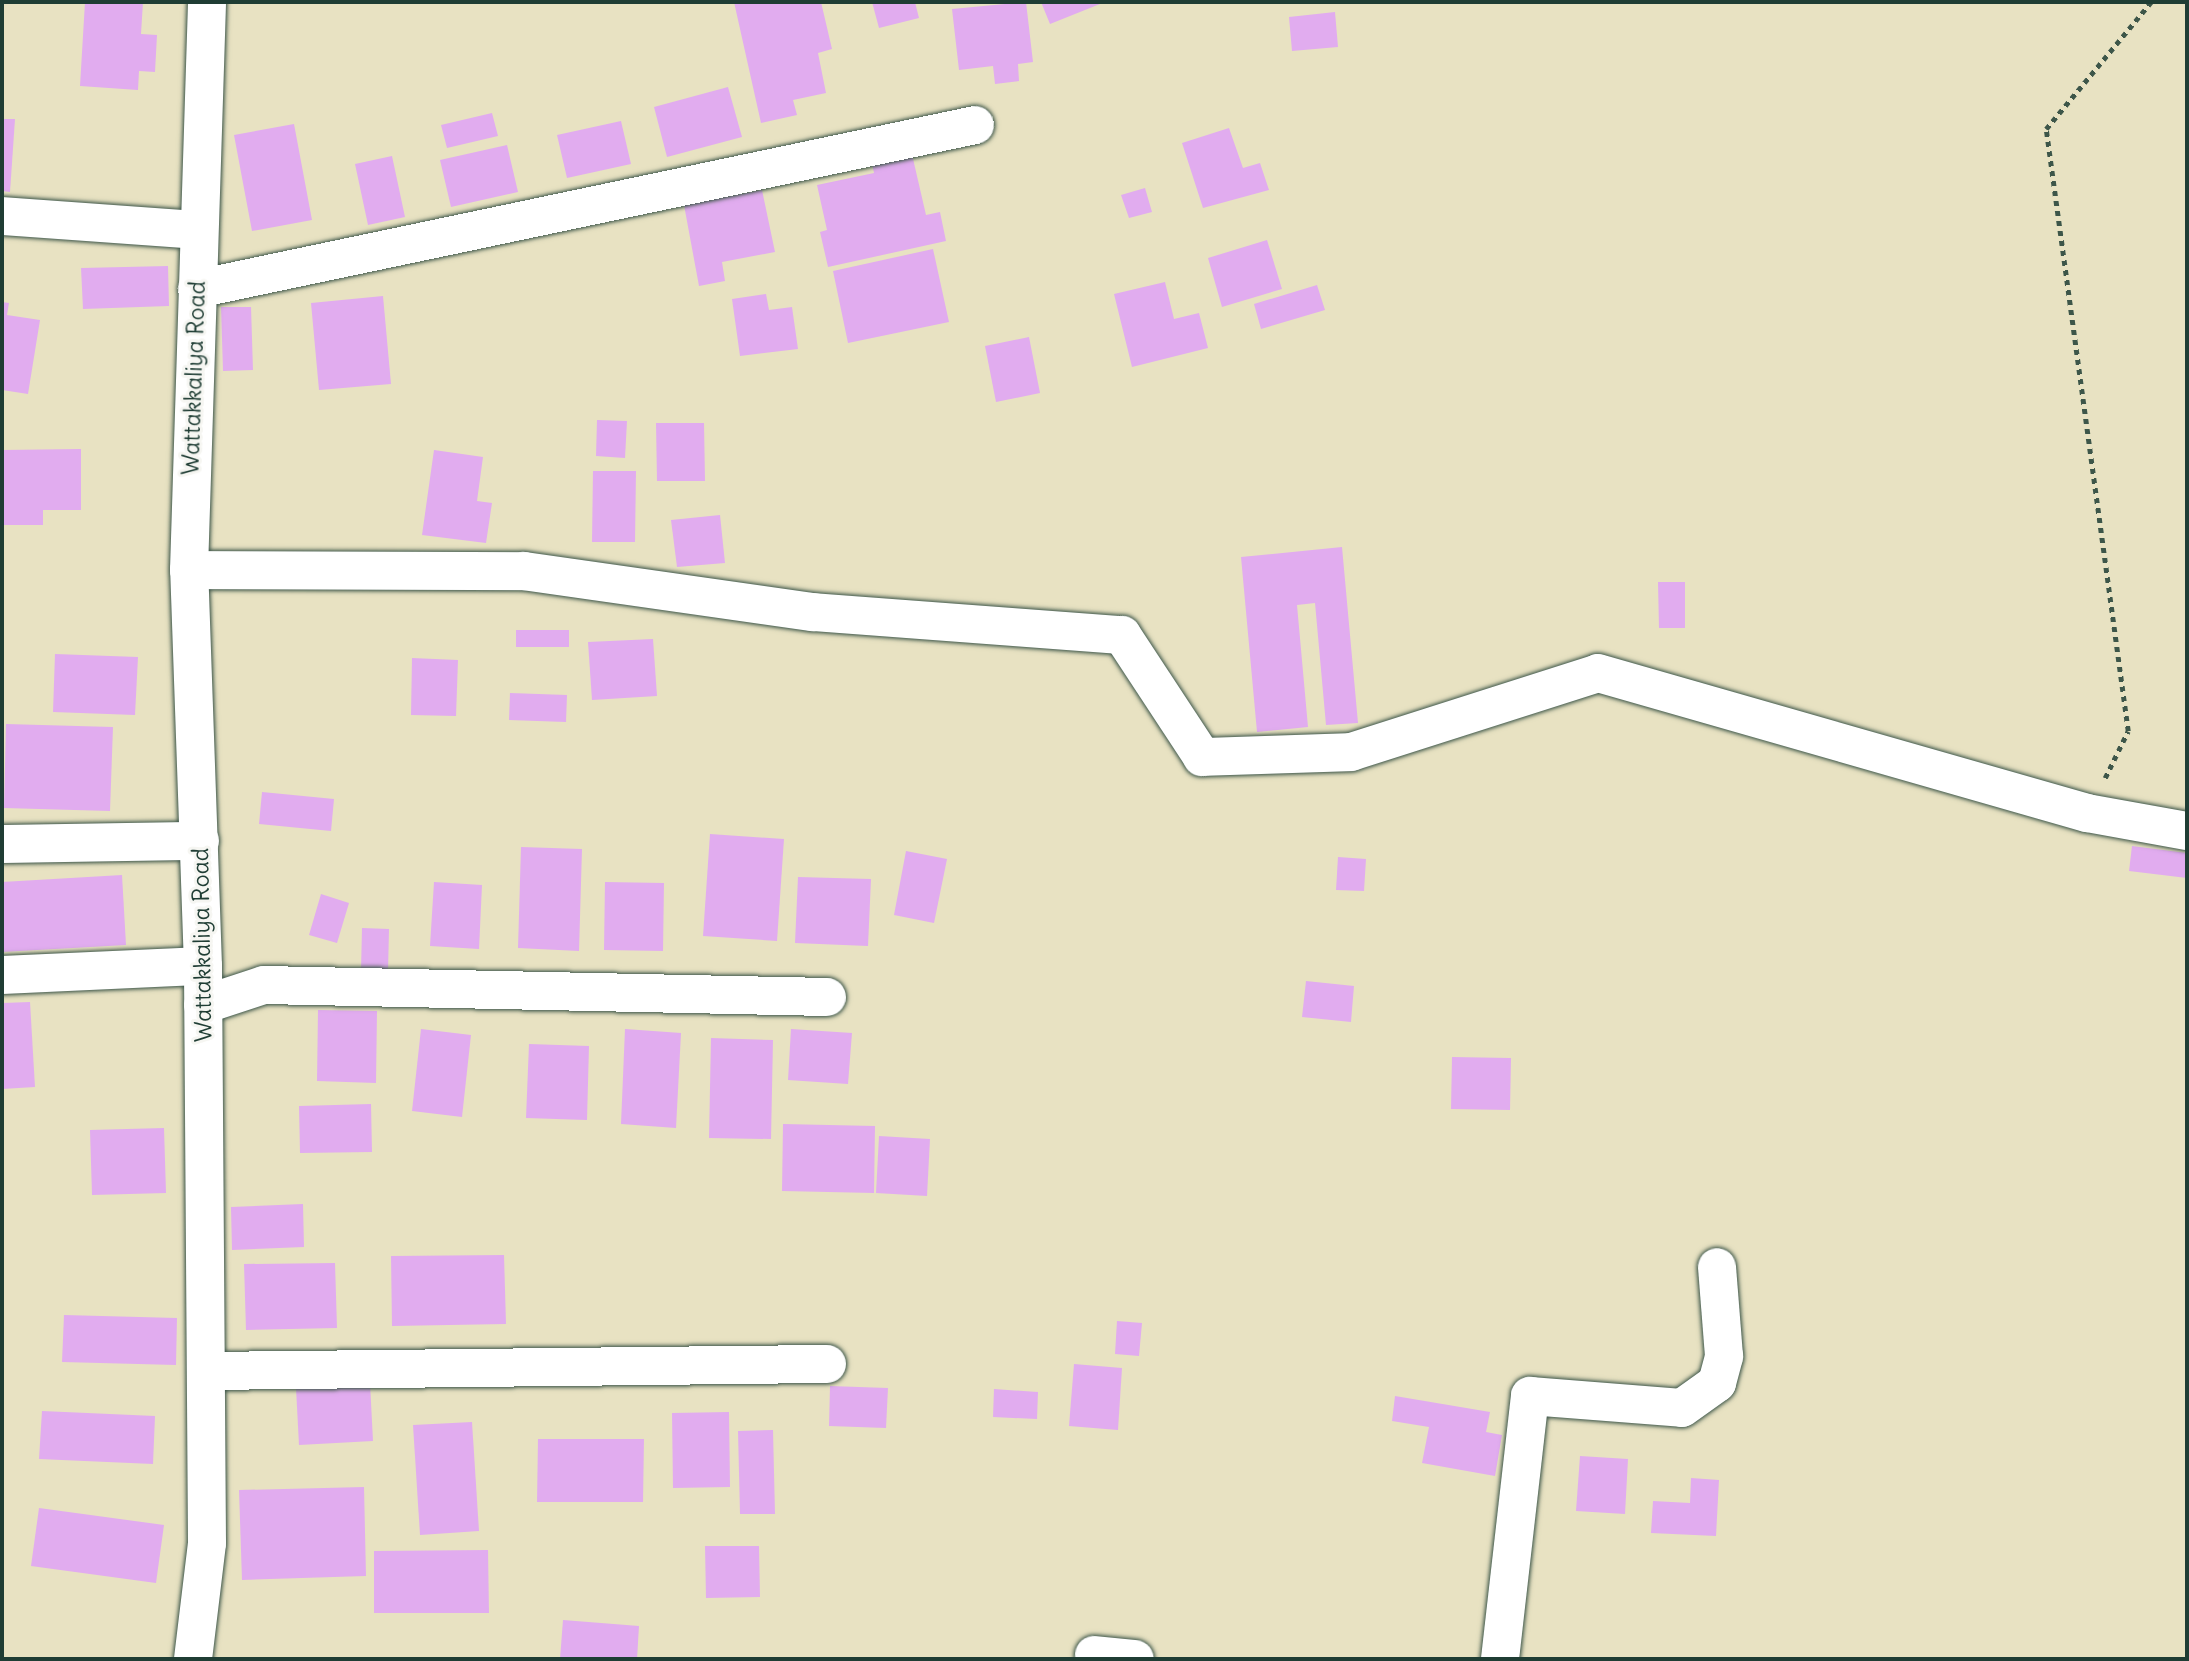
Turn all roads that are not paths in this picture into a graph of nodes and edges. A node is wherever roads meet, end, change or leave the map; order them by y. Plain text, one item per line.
1 (207, 2) edge
2 (975, 125) dead end
3 (2, 216) edge
4 (197, 230) junction
5 (197, 289) junction
6 (189, 569) junction
7 (2187, 831) edge
8 (200, 841) junction
9 (2, 844) edge
10 (203, 966) junction
11 (2, 975) edge
12 (827, 997) dead end
13 (203, 1005) junction
14 (1717, 1267) dead end
15 (827, 1364) dead end
16 (206, 1371) junction
17 (1094, 1655) dead end
18 (193, 1659) edge
19 (1135, 1659) edge
20 (1500, 1659) edge

1 - 4 street, Wattakkaliya Road
2 - 5 street
3 - 4 street
4 - 5 street, Wattakkaliya Road
5 - 6 street, Wattakkaliya Road
6 - 7 street
6 - 8 street, Wattakkaliya Road
8 - 9 street
8 - 10 street, Wattakkaliya Road
10 - 11 street
10 - 13 street, Wattakkaliya Road
12 - 13 street
13 - 16 street, Wattakkaliya Road
14 - 20 street
15 - 16 street
16 - 18 street, Wattakkaliya Road
17 - 19 street

